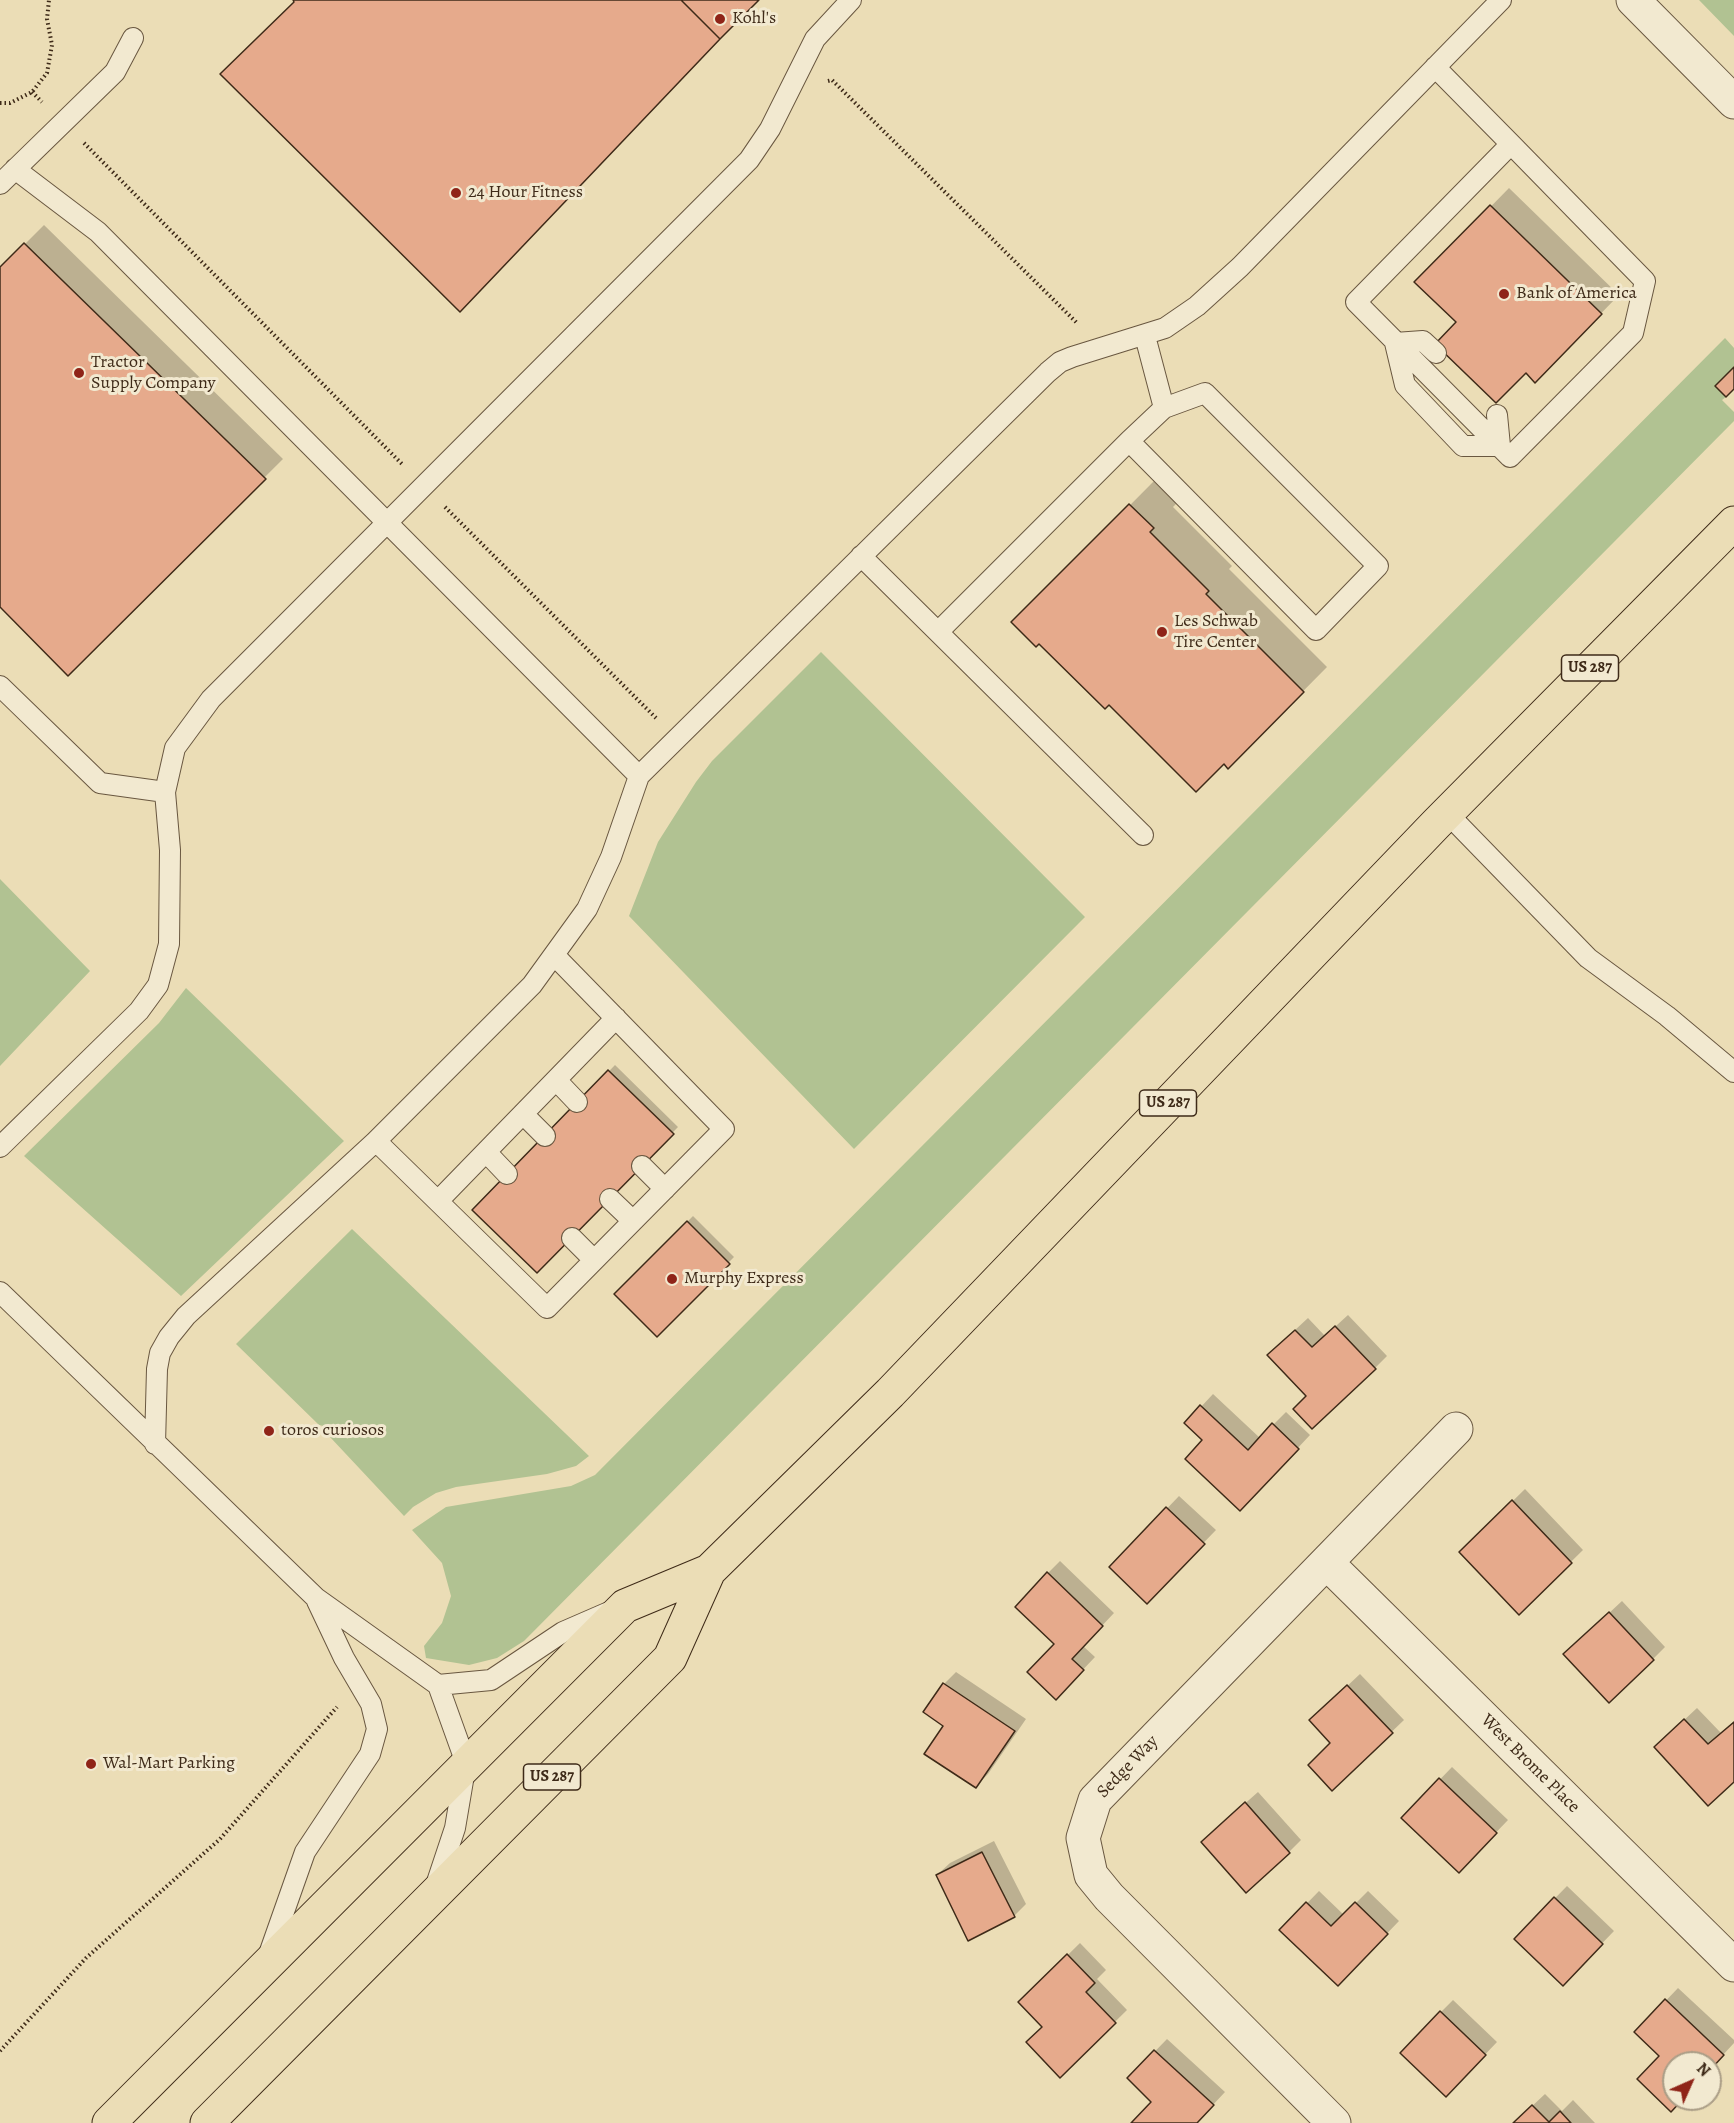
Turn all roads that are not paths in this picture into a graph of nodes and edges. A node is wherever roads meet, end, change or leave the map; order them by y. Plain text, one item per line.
1 (851, 0) edge
2 (1501, 0) edge
3 (1633, 0) edge
4 (133, 38) dead end
5 (1435, 68) junction
6 (1734, 102) edge
7 (1511, 144) junction
8 (15, 169) junction
9 (0, 184) edge
10 (1145, 336) junction
11 (1395, 343) junction
12 (1436, 353) dead end
13 (1164, 408) junction
14 (1497, 415) dead end
15 (1129, 441) junction
16 (1500, 446) junction
17 (1734, 522) edge
18 (389, 523) junction
19 (861, 556) junction
20 (938, 632) junction
21 (0, 686) edge
22 (639, 776) junction
23 (165, 792) junction
24 (1447, 813) junction
25 (1143, 835) dead end
26 (555, 956) junction
27 (616, 1018) junction
28 (1734, 1072) edge
29 (555, 1080) junction
30 (577, 1102) dead end
31 (523, 1114) junction
32 (544, 1136) dead end
33 (376, 1141) junction
34 (0, 1147) edge
35 (486, 1152) junction
36 (642, 1166) dead end
37 (507, 1174) dead end
38 (665, 1188) junction
39 (610, 1199) dead end
40 (438, 1201) junction
41 (633, 1221) junction
42 (572, 1238) dead end
43 (594, 1260) junction
44 (0, 1293) edge
45 (1456, 1429) dead end
46 (155, 1444) junction
47 (1327, 1563) junction
48 (709, 1570) junction
49 (316, 1598) junction
50 (625, 1605) junction
51 (438, 1685) junction
52 (466, 1763) junction
53 (433, 1896) junction
54 (1734, 1965) edge
55 (264, 1967) junction
56 (110, 2123) edge
57 (207, 2123) edge
58 (1334, 2123) edge

1 - 18 lane
2 - 5 lane
3 - 6 street
4 - 8 lane
5 - 7 lane
5 - 10 lane
7 - 11 lane
7 - 16 lane
8 - 9 lane
8 - 18 lane
10 - 13 lane
10 - 19 lane
11 - 12 lane
11 - 16 lane
13 - 15 lane
13 - 15 lane
14 - 16 lane
15 - 20 lane
17 - 24 main road, US 287
18 - 22 lane
18 - 23 lane
19 - 20 lane
19 - 22 lane
20 - 25 lane
21 - 23 lane
22 - 26 lane
23 - 34 lane
24 - 28 lane
24 - 48 main road, US 287
26 - 27 lane
26 - 33 lane
27 - 29 lane
27 - 38 lane
29 - 30 lane
29 - 31 lane
31 - 32 lane
31 - 35 lane
33 - 40 lane
33 - 46 lane
35 - 37 lane
35 - 40 lane
36 - 38 lane
38 - 41 lane
39 - 41 lane
40 - 43 lane
41 - 43 lane
42 - 43 lane
44 - 46 lane
45 - 47 street, Sedge Way
46 - 49 lane
47 - 54 street, West Brome Place
47 - 58 street, Sedge Way
48 - 50 main road, US 287
48 - 53 main road, US 287
49 - 51 lane
49 - 55 lane
50 - 51 lane
50 - 52 main road, US 287
51 - 52 lane
52 - 53 lane
52 - 55 main road, US 287
53 - 57 main road, US 287
55 - 56 main road, US 287

